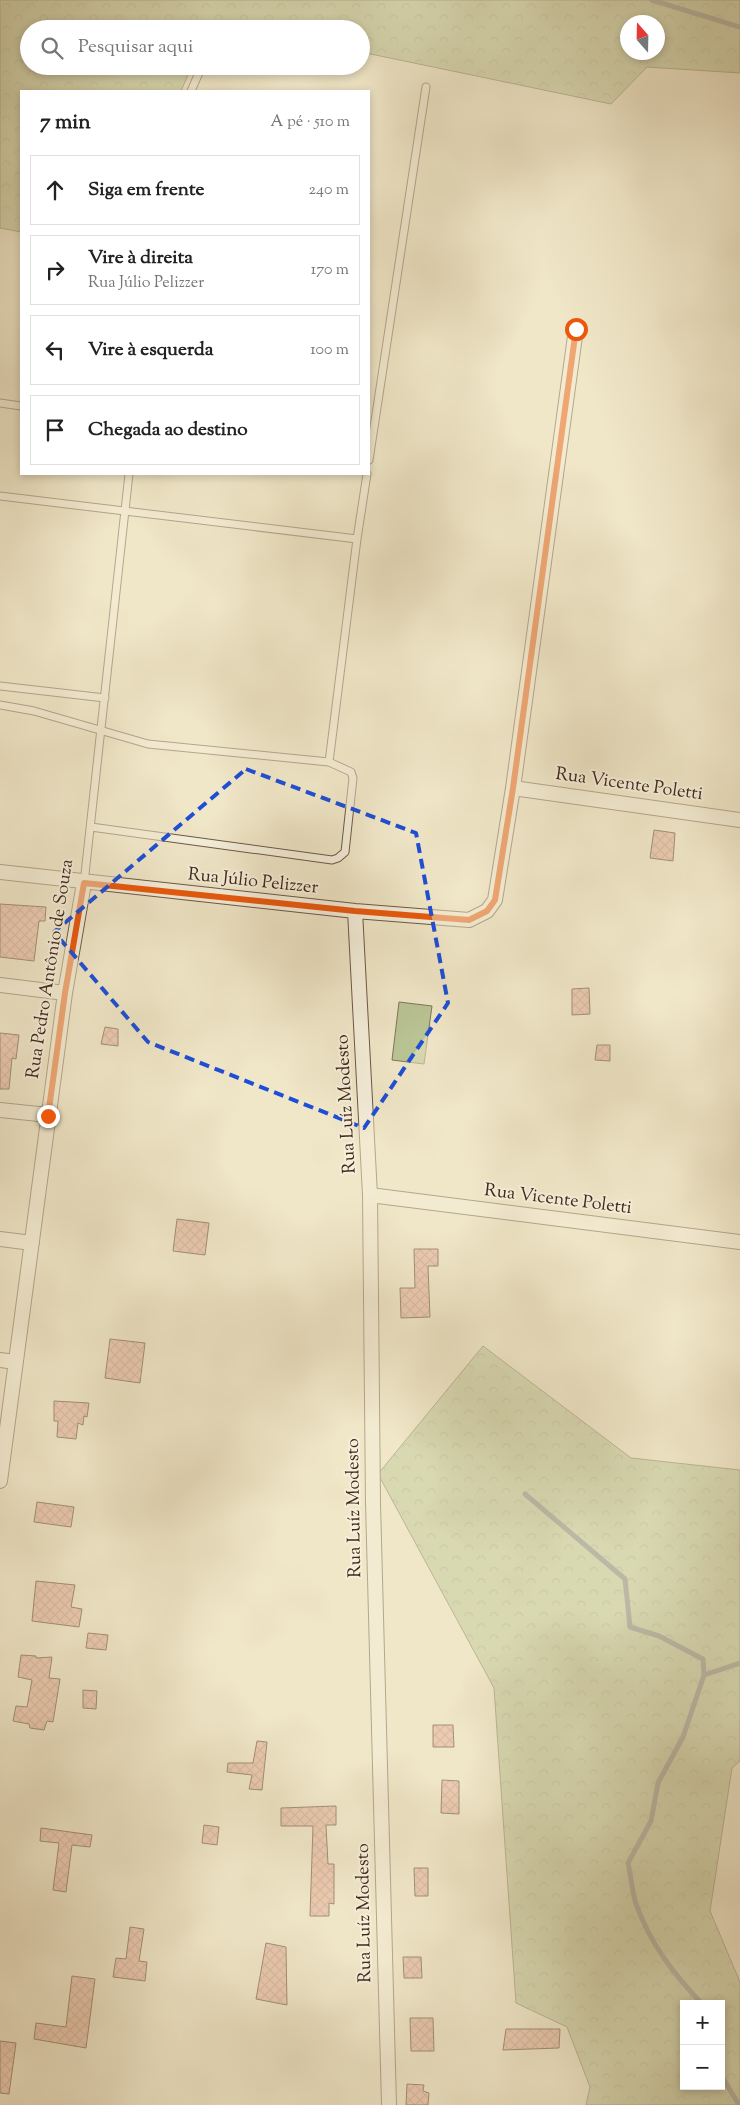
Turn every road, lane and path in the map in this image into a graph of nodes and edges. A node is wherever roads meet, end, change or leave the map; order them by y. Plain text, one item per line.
1 (198, 75) edge
2 (426, 87) dead end
3 (191, 90) edge
4 (576, 329) dead end
5 (0, 403) edge
6 (20, 406) edge
7 (370, 453) edge
8 (128, 475) edge
9 (367, 475) edge
10 (0, 496) edge
11 (126, 512) junction
12 (356, 539) junction
13 (0, 686) edge
14 (105, 698) junction
15 (0, 705) edge
16 (102, 730) junction
17 (329, 762) junction
18 (513, 788) junction
19 (740, 820) edge
20 (91, 827) junction
21 (0, 872) edge
22 (84, 883) junction
23 (355, 911) junction
24 (0, 985) edge
25 (65, 993) junction
26 (0, 1110) edge
27 (48, 1116) junction
28 (370, 1195) junction
29 (0, 1239) edge
30 (740, 1242) edge
31 (32, 1243) junction
32 (0, 1360) edge
33 (15, 1362) junction
34 (0, 1480) edge
35 (389, 2105) edge

1 - 3 lane
2 - 7 lane
4 - 18 street
5 - 6 lane
8 - 11 lane, Rua Pedro Antônio de Souza
9 - 12 lane
10 - 11 lane
11 - 12 lane
11 - 14 lane, Rua Pedro Antônio de Souza
12 - 17 lane
13 - 14 lane
14 - 16 lane, Rua Pedro Antônio de Souza
15 - 16 lane
16 - 17 lane
16 - 20 lane, Rua Pedro Antônio de Souza
17 - 20 lane
18 - 19 street, Rua Vicente Poletti
18 - 23 street, Rua Júlio Pelizzer
20 - 22 lane, Rua Pedro Antônio de Souza
21 - 22 street, Rua Júlio Pelizzer
22 - 23 street, Rua Júlio Pelizzer
22 - 25 street, Rua Pedro Antônio de Souza
23 - 28 street, Rua Luíz Modesto
24 - 25 street
25 - 27 street, Rua Pedro Antônio de Souza
26 - 27 street
27 - 31 street, Rua Pedro Antônio de Souza
28 - 30 street, Rua Vicente Poletti
28 - 35 street, Rua Luíz Modesto
29 - 31 street
31 - 33 street, Rua Pedro Antônio de Souza
32 - 33 street
33 - 34 street, Rua Pedro Antônio de Souza

